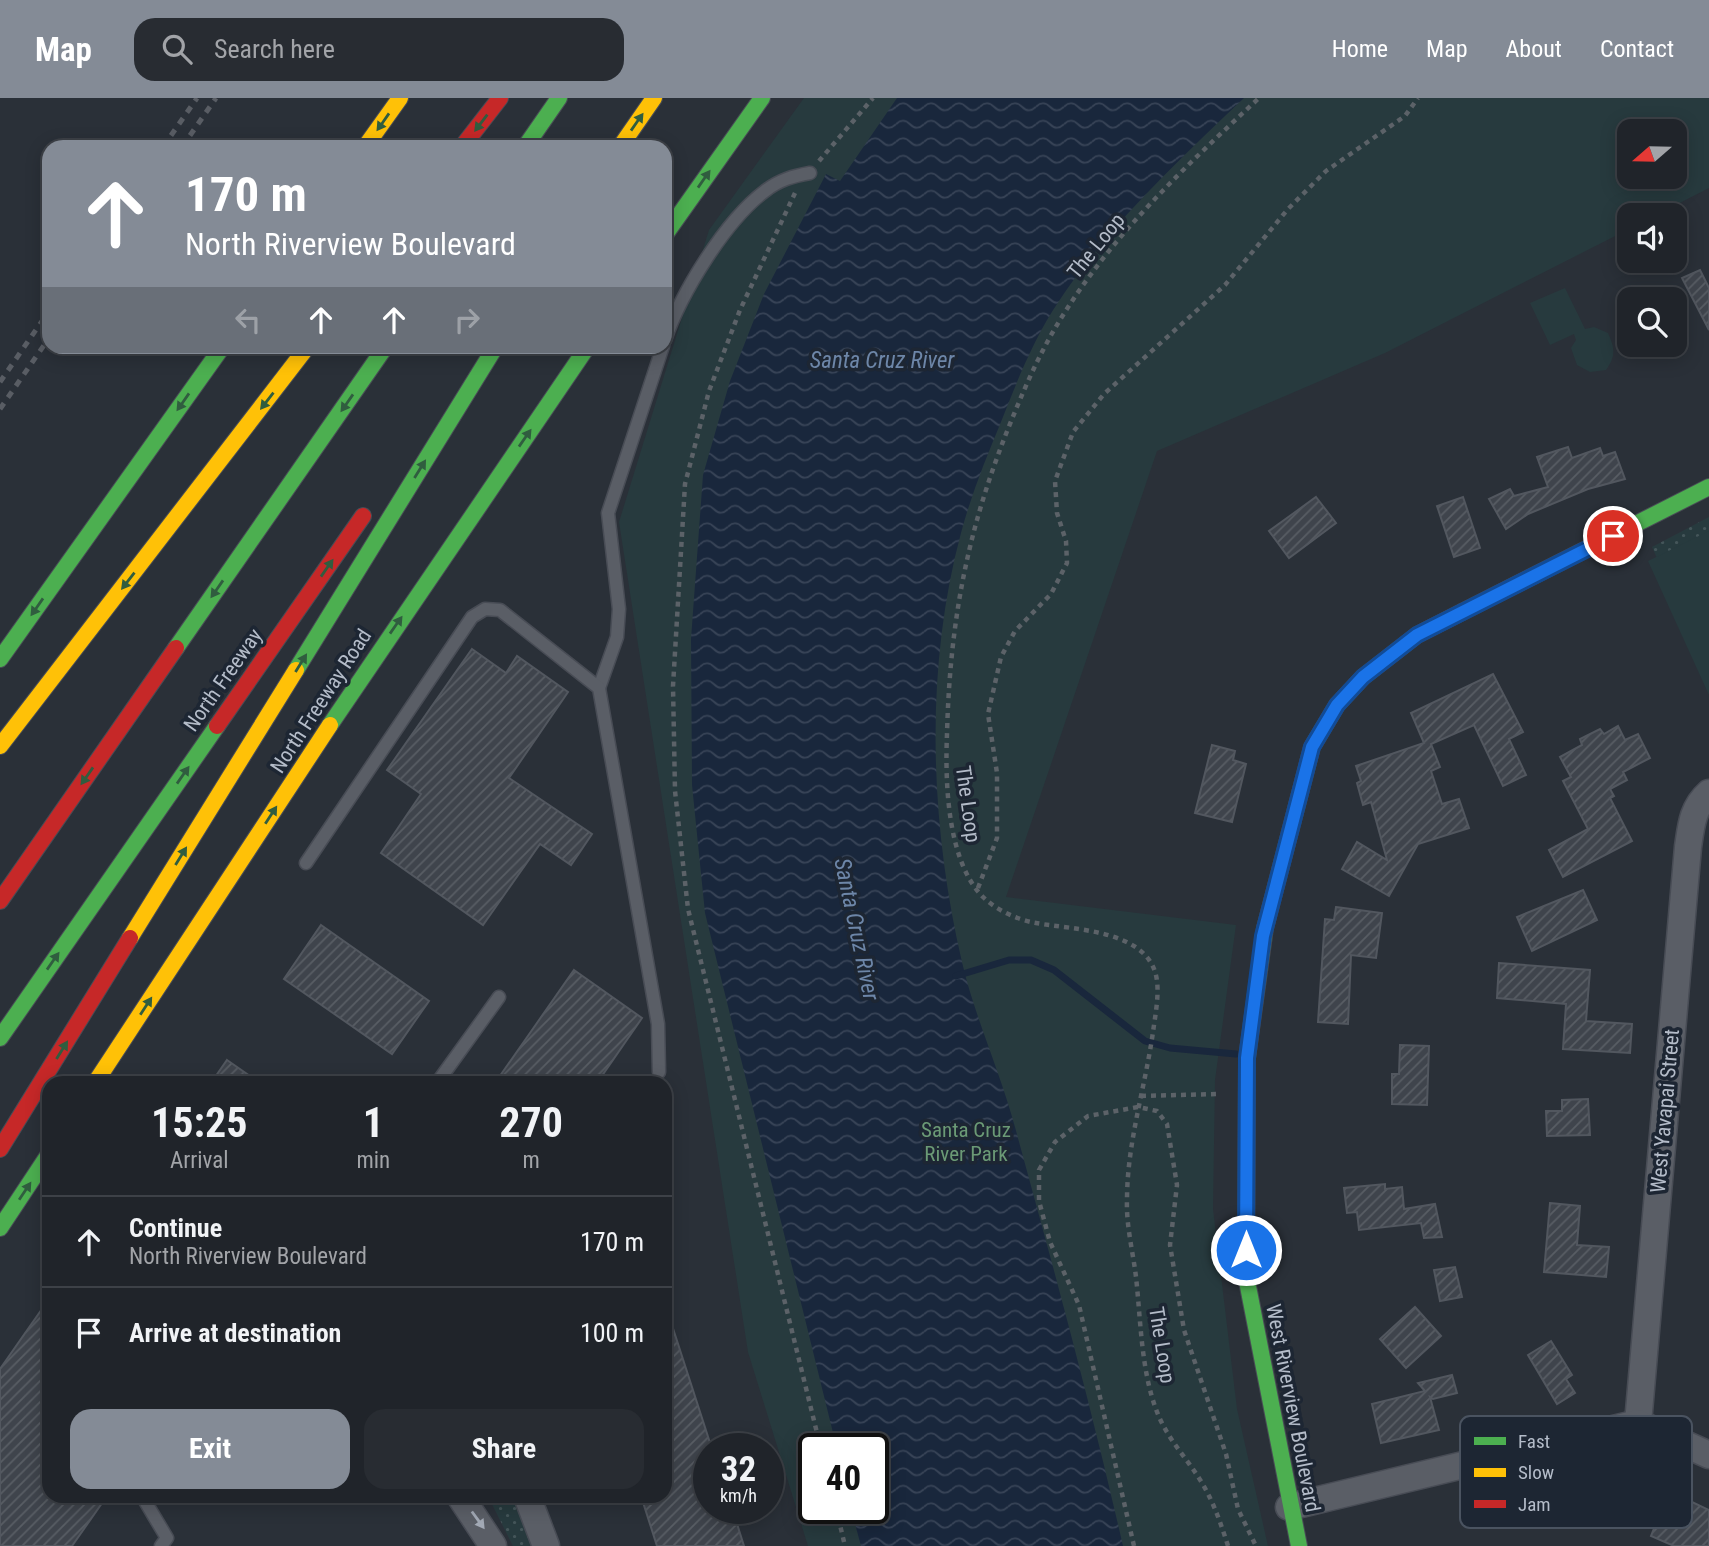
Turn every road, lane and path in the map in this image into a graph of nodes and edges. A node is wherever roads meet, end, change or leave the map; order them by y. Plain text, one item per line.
1 (400, 98) edge
2 (500, 98) edge
3 (559, 98) edge
4 (654, 98) edge
5 (762, 98) edge
6 (873, 98) edge
7 (1259, 98) edge
8 (1418, 98) edge
9 (370, 140) edge
10 (468, 140) edge
11 (530, 140) edge
12 (625, 140) edge
13 (810, 173) junction
14 (672, 225) edge
15 (672, 319) edge
16 (217, 354) edge
17 (303, 354) edge
18 (380, 354) edge
19 (475, 354) edge
20 (491, 354) edge
21 (583, 354) edge
22 (660, 354) edge
23 (434, 414) dead end
24 (1709, 487) edge
25 (371, 505) dead end
26 (0, 659) edge
27 (599, 688) junction
28 (0, 746) edge
29 (1705, 797) edge
30 (306, 863) dead end
31 (978, 889) junction
32 (0, 901) edge
33 (499, 997) dead end
34 (0, 1038) edge
35 (659, 1072) dead end
36 (45, 1076) edge
37 (100, 1076) edge
38 (442, 1076) edge
39 (42, 1081) edge
40 (1247, 1093) junction
41 (1141, 1096) junction
42 (1138, 1107) junction
43 (0, 1149) edge
44 (42, 1165) edge
45 (0, 1228) edge
46 (1639, 1416) edge
47 (817, 1433) edge
48 (1692, 1447) edge
49 (1709, 1455) edge
50 (1460, 1466) edge
51 (146, 1503) edge
52 (465, 1503) edge
53 (530, 1503) edge
54 (1289, 1507) junction
55 (840, 1524) edge
56 (161, 1546) edge
57 (493, 1546) edge
58 (546, 1546) edge
59 (845, 1546) edge
60 (1134, 1546) edge
61 (1228, 1546) edge
62 (1256, 1546) edge
63 (1299, 1546) edge

1 -> 9 main road
2 -> 10 main road
3 - 11 main road
12 -> 4 main road
14 -> 5 main road
6 - 13 path
7 - 31 path, The Loop
8 - 31 path
13 - 15 lane
13 - 47 path
16 -> 26 main road
17 -> 28 main road
18 -> 32 main road
19 - 23 main road
36 -> 20 main road
37 -> 21 main road, North Freeway Road
22 - 27 lane
24 - 40 main road, West Riverview Boulevard
34 -> 25 main road, North Freeway
27 - 30 lane
27 - 35 lane
29 - 46 street, West Yavapai Street
31 - 41 path, The Loop
33 - 38 lane
43 -> 39 main road
40 - 41 path
40 - 54 main road, West Riverview Boulevard
41 - 42 path, The Loop
42 - 60 path
42 - 61 path, The Loop
42 - 62 path
45 -> 44 main road
48 - 49 street
50 - 54 street
51 - 56 lane
52 -> 57 street
53 - 58 street
54 - 63 main road, West Riverview Boulevard
55 - 59 path

